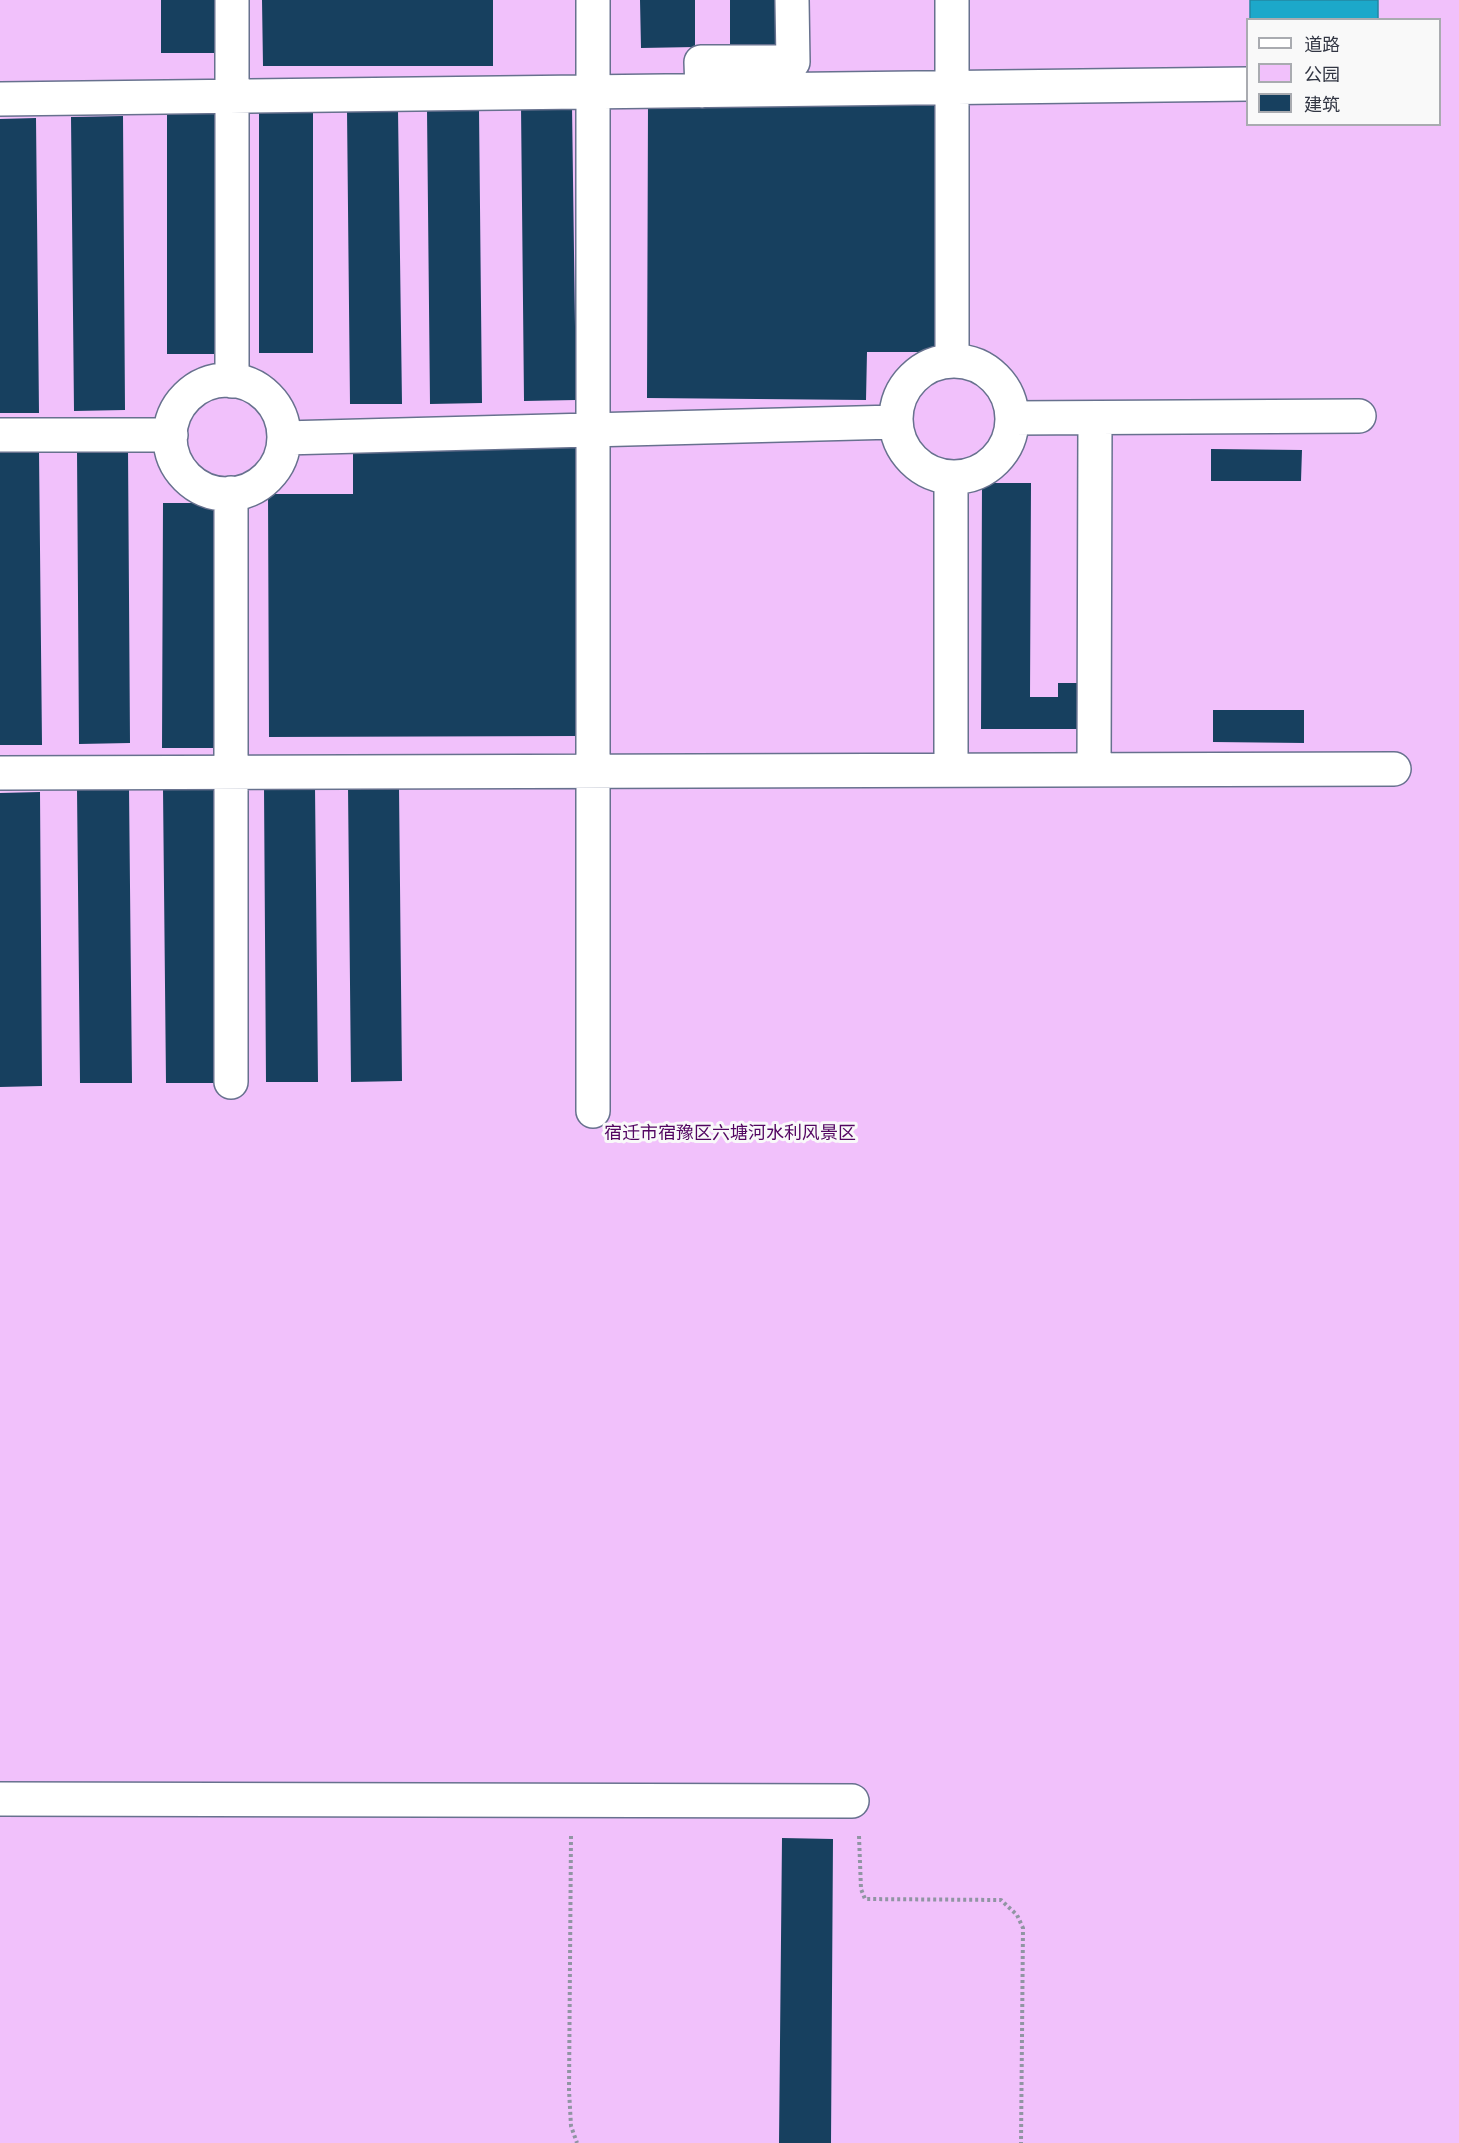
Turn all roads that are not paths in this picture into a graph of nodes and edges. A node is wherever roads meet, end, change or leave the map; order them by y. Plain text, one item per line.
1 (232, 0) edge
2 (593, 0) edge
3 (792, 0) edge
4 (952, 0) edge
5 (1246, 84) edge
6 (952, 88) junction
7 (702, 91) junction
8 (593, 92) junction
9 (232, 97) junction
10 (0, 99) edge
11 (952, 360) junction
12 (232, 381) junction
13 (1359, 416) dead end
14 (1013, 418) junction
15 (1095, 418) junction
16 (896, 422) junction
17 (593, 430) junction
18 (0, 435) edge
19 (171, 435) junction
20 (284, 438) junction
21 (951, 478) junction
22 (231, 493) junction
23 (951, 769) junction
24 (1095, 769) junction
25 (1394, 769) dead end
26 (593, 770) junction
27 (231, 772) junction
28 (0, 773) edge
29 (231, 1082) dead end
30 (593, 1111) dead end
31 (0, 1799) edge
32 (852, 1801) road end

1 - 9 lane
2 - 8 lane
3 - 7 lane
4 - 6 lane
5 - 6 lane
6 - 7 lane
6 - 11 lane
7 - 8 lane
8 - 9 lane
8 - 17 lane
9 - 10 lane
9 - 12 lane
11 - 14 lane
11 - 16 lane
12 - 19 lane
12 - 20 lane
13 - 15 lane
14 - 15 lane
14 - 21 lane
15 - 24 lane
16 - 17 lane
16 - 21 lane
17 - 20 lane
17 - 26 lane
18 - 19 lane
19 - 22 lane
20 - 22 lane
21 - 23 lane
22 - 27 lane
23 - 24 lane
23 - 26 lane
24 - 25 lane
26 - 27 lane
26 - 30 lane
27 - 28 lane
27 - 29 lane
31 - 32 lane

